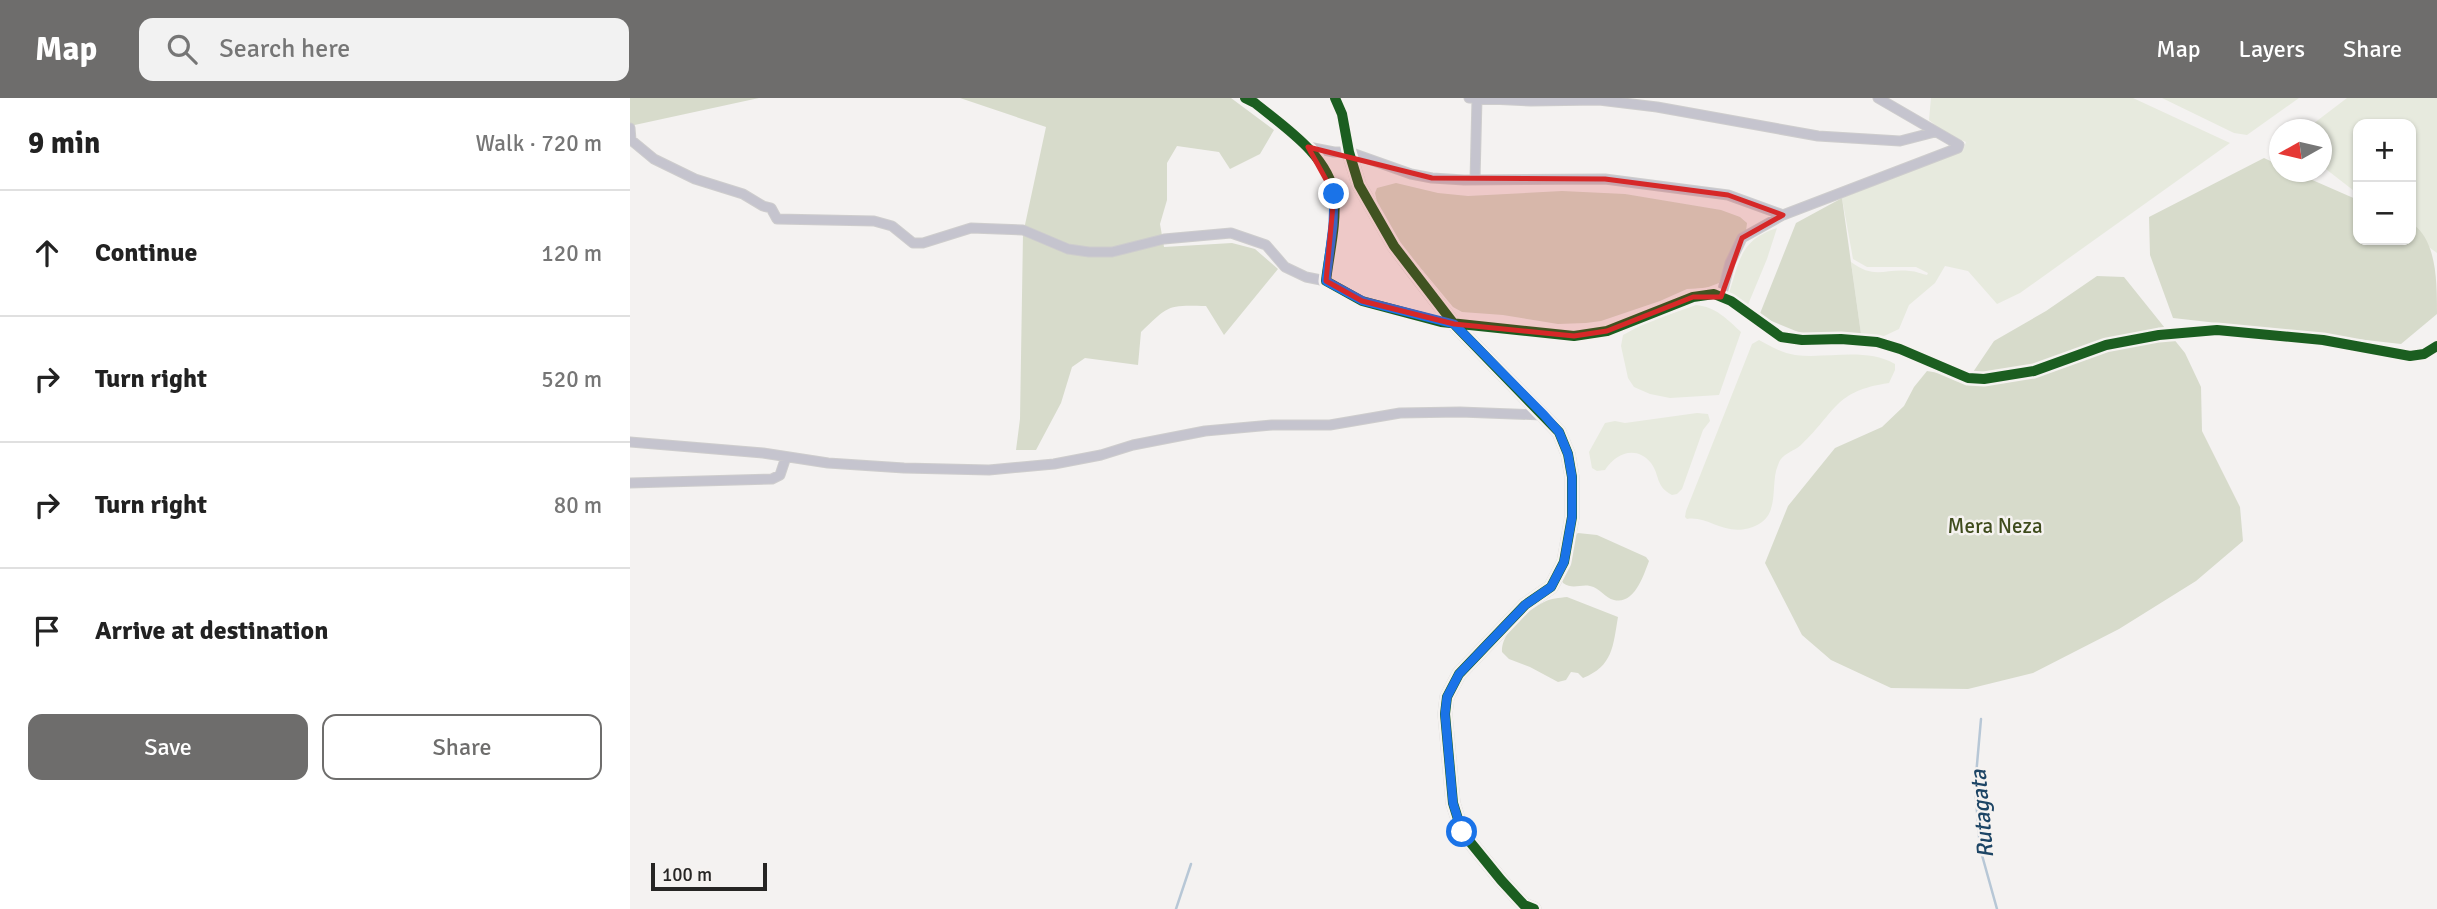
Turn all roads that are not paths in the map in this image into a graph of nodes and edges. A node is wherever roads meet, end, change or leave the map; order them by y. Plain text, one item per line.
1 (1245, 98) edge
2 (1335, 98) edge
3 (1469, 98) edge
4 (1477, 98) edge
5 (1878, 98) edge
6 (630, 128) edge
7 (1935, 132) junction
8 (1308, 148) junction
9 (1349, 152) junction
10 (1475, 180) junction
11 (1783, 215) junction
12 (1326, 281) junction
13 (1721, 297) junction
14 (1454, 324) junction
15 (2437, 346) edge
16 (1544, 415) junction
17 (630, 442) edge
18 (786, 457) junction
19 (630, 483) edge
20 (1534, 909) edge

1 - 8 street
2 - 9 street
3 - 4 street
4 - 7 street
4 - 10 street
5 - 7 street
6 - 12 street
7 - 11 street
8 - 9 street
8 - 12 street
9 - 10 street
9 - 14 street
10 - 11 street
11 - 13 street
12 - 14 street
13 - 14 street
13 - 15 street
14 - 16 street
16 - 18 street
16 - 20 street
17 - 18 street
18 - 19 street

